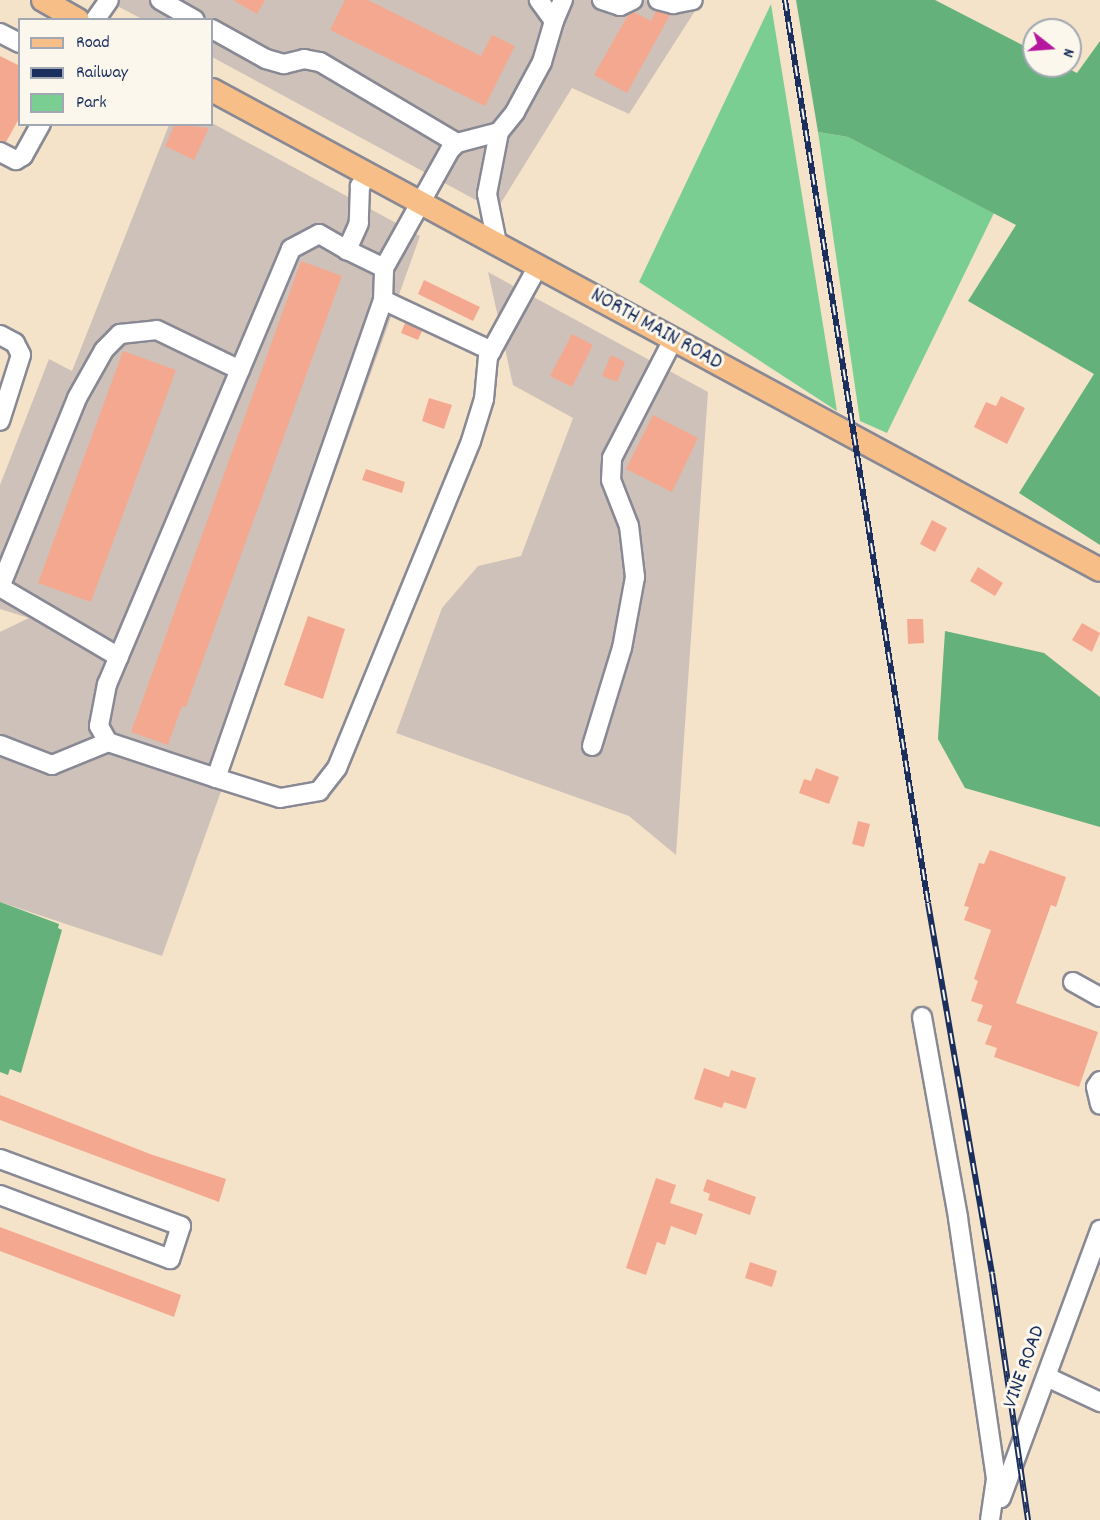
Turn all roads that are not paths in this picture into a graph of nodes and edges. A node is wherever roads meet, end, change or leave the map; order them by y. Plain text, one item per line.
1 (43, 0) edge
2 (109, 0) edge
3 (159, 0) edge
4 (539, 0) edge
5 (563, 0) edge
6 (602, 0) edge
7 (633, 0) edge
8 (658, 0) edge
9 (693, 0) edge
10 (74, 18) edge
11 (96, 18) edge
12 (191, 18) edge
13 (554, 21) junction
14 (213, 30) edge
15 (0, 33) edge
16 (18, 42) edge
17 (213, 91) edge
18 (40, 126) edge
19 (499, 132) junction
20 (457, 143) junction
21 (0, 152) edge
22 (370, 174) junction
23 (423, 202) junction
24 (497, 243) junction
25 (347, 250) junction
26 (538, 266) junction
27 (384, 268) junction
28 (383, 300) junction
29 (0, 335) edge
30 (673, 340) junction
31 (492, 351) junction
32 (240, 370) junction
33 (0, 421) edge
34 (1100, 570) edge
35 (0, 587) edge
36 (119, 657) junction
37 (108, 742) junction
38 (0, 745) edge
39 (592, 746) dead end
40 (216, 778) junction
41 (1073, 982) dead end
42 (1100, 997) edge
43 (922, 1017) dead end
44 (1100, 1081) edge
45 (1100, 1105) edge
46 (0, 1159) edge
47 (44, 1176) junction
48 (0, 1195) edge
49 (31, 1207) junction
50 (1100, 1230) edge
51 (1047, 1377) junction
52 (1100, 1402) edge
53 (992, 1520) edge

1 - 10 main road
2 - 11 street
3 - 12 street
4 - 13 street
5 - 13 street
6 - 7 street
8 - 9 street
13 - 19 street
14 - 20 street
15 - 16 street
17 - 22 main road, NORTH MAIN ROAD
18 - 21 street
19 - 20 street
19 - 24 street
20 - 23 street
22 - 23 main road, NORTH MAIN ROAD
22 - 25 street
23 - 24 main road, NORTH MAIN ROAD
23 - 27 street
24 - 26 main road, NORTH MAIN ROAD
25 - 27 street
25 - 32 street
26 - 30 main road, NORTH MAIN ROAD
26 - 31 street
27 - 28 street
28 - 31 street
28 - 40 street
29 - 33 street
30 - 34 main road, NORTH MAIN ROAD
30 - 39 street
31 - 40 street
32 - 35 street
32 - 36 street
35 - 36 street
36 - 37 street
37 - 38 street
37 - 40 street
41 - 42 street
43 - 53 street
44 - 45 street
46 - 47 street
47 - 49 street
47 - 49 street
48 - 49 street
50 - 51 street, VINE ROAD
51 - 52 street
51 - 53 street, VINE ROAD

